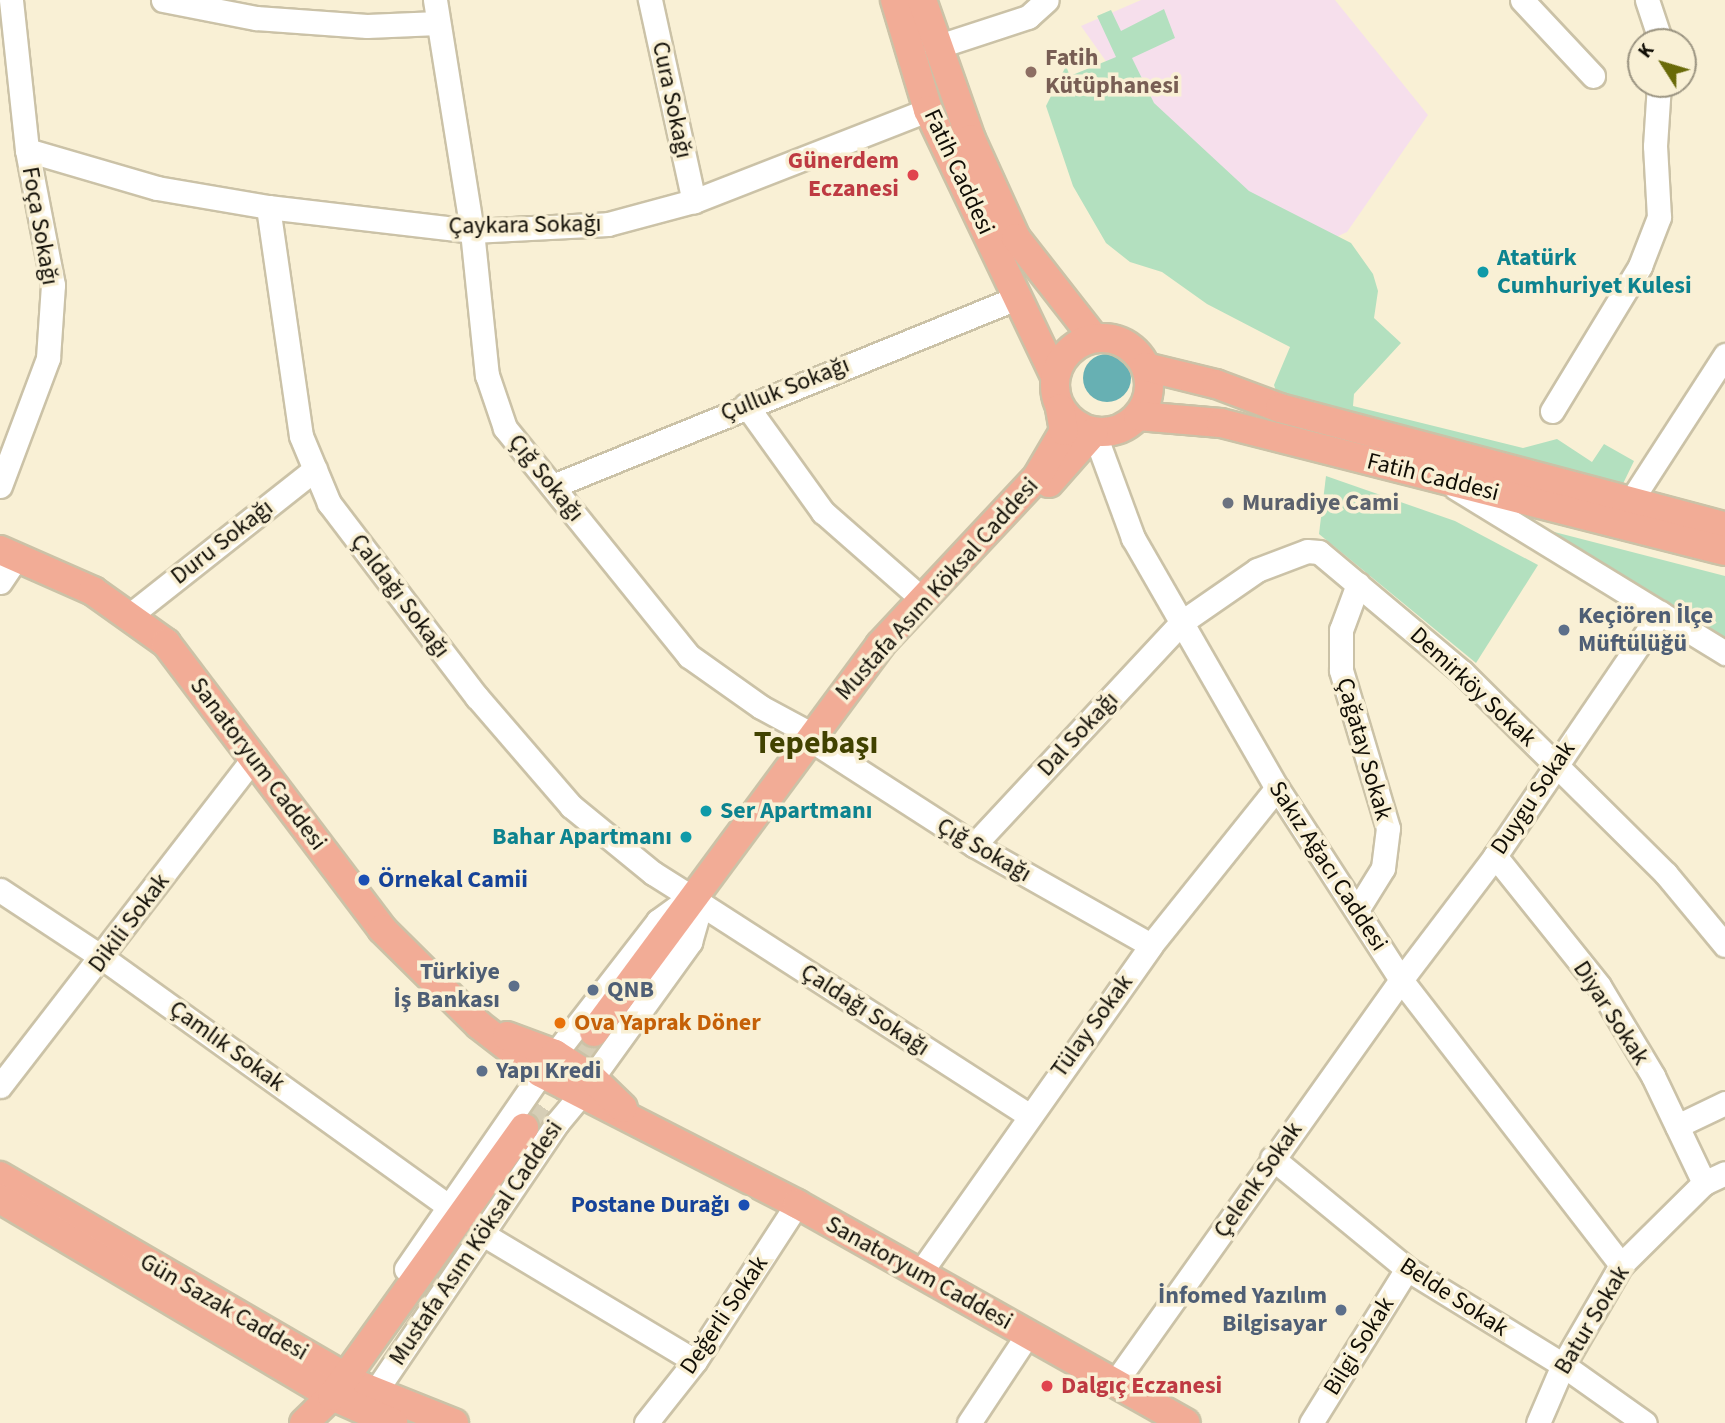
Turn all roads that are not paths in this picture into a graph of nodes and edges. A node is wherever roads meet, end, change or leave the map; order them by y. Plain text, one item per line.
1 (11, 0) edge
2 (163, 0) edge
3 (650, 0) edge
4 (895, 0) edge
5 (922, 0) edge
6 (1047, 0) edge
7 (1521, 0) edge
8 (1647, 0) edge
9 (437, 11) edge
10 (1656, 28) edge
11 (936, 47) junction
12 (1593, 76) dead end
13 (1658, 98) edge
14 (928, 110) junction
15 (27, 150) junction
16 (694, 201) junction
17 (268, 207) junction
18 (472, 231) junction
19 (1019, 296) junction
20 (1094, 338) junction
21 (1725, 355) edge
22 (1146, 367) junction
23 (1055, 376) junction
24 (746, 405) junction
25 (1060, 408) junction
26 (1552, 411) dead end
27 (1138, 416) junction
28 (1094, 432) junction
29 (315, 469) junction
30 (1441, 479) junction
31 (0, 486) edge
32 (553, 486) junction
33 (1630, 502) junction
34 (1725, 526) edge
35 (1725, 551) edge
36 (8, 554) edge
37 (0, 582) edge
38 (1358, 584) junction
39 (922, 599) junction
40 (1660, 613) junction
41 (129, 616) junction
42 (1182, 622) junction
43 (1725, 653) edge
44 (816, 741) junction
45 (254, 757) junction
46 (1556, 764) junction
47 (1277, 788) junction
48 (974, 845) junction
49 (1495, 856) junction
50 (0, 890) edge
51 (696, 901) junction
52 (1357, 910) junction
53 (1151, 945) junction
54 (1725, 945) edge
55 (103, 958) junction
56 (1401, 980) junction
57 (599, 1036) tunnel mouth
58 (548, 1063) junction
59 (0, 1086) edge
60 (586, 1087) junction
61 (1725, 1103) edge
62 (1028, 1115) junction
63 (1677, 1126) junction
64 (530, 1132) tunnel mouth
65 (1272, 1158) junction
66 (0, 1176) edge
67 (1715, 1178) edge
68 (0, 1199) edge
69 (797, 1205) junction
70 (450, 1207) junction
71 (481, 1233) junction
72 (1621, 1265) junction
73 (1407, 1269) junction
74 (920, 1273) junction
75 (1028, 1334) junction
76 (695, 1361) junction
77 (1563, 1365) junction
78 (1116, 1381) junction
79 (349, 1396) edge
80 (304, 1423) edge
81 (393, 1423) edge
82 (454, 1423) edge
83 (646, 1423) edge
84 (969, 1423) edge
85 (1185, 1423) edge
86 (1311, 1423) edge
87 (1538, 1423) edge
88 (1645, 1423) edge

1 - 15 street, Foça Sokağı
2 - 9 street
3 - 16 street, Cura Sokağı
4 - 14 main road, Fatih Caddesi
5 - 11 main road, Fatih Caddesi
6 - 11 street
7 - 12 street
8 - 10 street
9 - 18 street, Çığ Sokağı
11 - 20 main road, Fatih Caddesi
13 - 26 street
14 - 16 street, Çaykara Sokağı
14 - 19 main road, Fatih Caddesi
15 - 17 street, Çaykara Sokağı
15 - 31 street, Foça Sokağı
16 - 18 street, Çaykara Sokağı
17 - 18 street, Çaykara Sokağı
17 - 29 street, Çaldağı Sokağı
18 - 32 street, Çığ Sokağı
19 - 23 main road, Fatih Caddesi
19 - 24 street, Çulluk Sokağı
20 - 22 main road
20 - 23 main road
21 - 33 street
22 - 27 main road
22 - 33 main road, Fatih Caddesi
23 - 25 main road
24 - 32 street, Çulluk Sokağı
24 - 39 street
25 - 28 main road
25 - 39 main road, Mustafa Asım Köksal Caddesi
27 - 28 main road
27 - 30 main road, Fatih Caddesi
28 - 42 street, Sakız Ağacı Caddesi
28 - 44 main road, Mustafa Asım Köksal Caddesi
29 - 41 street, Duru Sokağı
29 - 51 street, Çaldağı Sokağı
30 - 35 main road, Fatih Caddesi
30 - 40 street
32 - 44 street, Çığ Sokağı
33 - 34 main road, Fatih Caddesi
36 - 37 street
36 - 41 main road, Sanatoryum Caddesi
38 - 42 street, Demirköy Sokak
38 - 46 street, Demirköy Sokak
38 - 52 street, Çağatay Sokak
39 - 44 main road, Mustafa Asım Köksal Caddesi
40 - 43 street
40 - 46 street, Duygu Sokak
41 - 45 main road, Sanatoryum Caddesi
42 - 47 street, Sakız Ağacı Caddesi
42 - 48 street, Dal Sokağı
44 - 48 street, Çığ Sokağı
44 - 51 main road, Mustafa Asım Köksal Caddesi
45 - 55 street, Dikili Sokak
45 - 58 main road, Sanatoryum Caddesi
46 - 49 street, Duygu Sokak
46 - 54 street, Demirköy Sokak
47 - 52 street, Sakız Ağacı Caddesi
47 - 53 street, Tülay Sokak
48 - 53 street, Çığ Sokağı
49 - 56 street, Duygu Sokak
49 - 63 street, Diyar Sokak
50 - 55 street, Çamlık Sokak
51 - 57 main road, Mustafa Asım Köksal Caddesi
51 - 58 street, Mustafa Asım Köksal Caddesi
51 - 60 street, Mustafa Asım Köksal Caddesi
51 - 62 street, Çaldağı Sokağı
52 - 56 street, Sakız Ağacı Caddesi
53 - 62 street, Tülay Sokak
55 - 59 street, Dikili Sokak
55 - 70 street, Çamlık Sokak
56 - 65 street, Çelenk Sokak
56 - 72 street, Sakız Ağacı Caddesi
58 - 60 main road, Sanatoryum Caddesi
58 - 70 street, Mustafa Asım Köksal Caddesi
60 - 69 main road, Sanatoryum Caddesi
60 - 71 street, Mustafa Asım Köksal Caddesi
61 - 63 street
62 - 74 street, Tülay Sokak
63 - 67 street, Diyar Sokak
64 - 79 main road, Mustafa Asım Köksal Caddesi
65 - 73 street, Belde Sokak
65 - 78 street, Çelenk Sokak
66 - 79 main road, Gün Sazak Caddesi
67 - 72 street, Batur Sokak
68 - 79 main road, Gün Sazak Caddesi
69 - 74 main road, Sanatoryum Caddesi
69 - 76 street, Değerli Sokak
70 - 79 street, Mustafa Asım Köksal Caddesi
71 - 76 street
71 - 79 street, Mustafa Asım Köksal Caddesi
72 - 77 street, Batur Sokak
73 - 77 street, Belde Sokak
73 - 86 street, Bilgi Sokak
74 - 75 main road, Sanatoryum Caddesi
75 - 78 main road, Sanatoryum Caddesi
75 - 84 street
76 - 83 street, Değerli Sokak
77 - 87 street, Batur Sokak
77 - 88 street, Belde Sokak
78 - 85 main road, Sanatoryum Caddesi
79 - 80 main road, Mustafa Asım Köksal Caddesi
79 - 81 main road, Gün Sazak Caddesi
79 - 82 main road, Gün Sazak Caddesi

